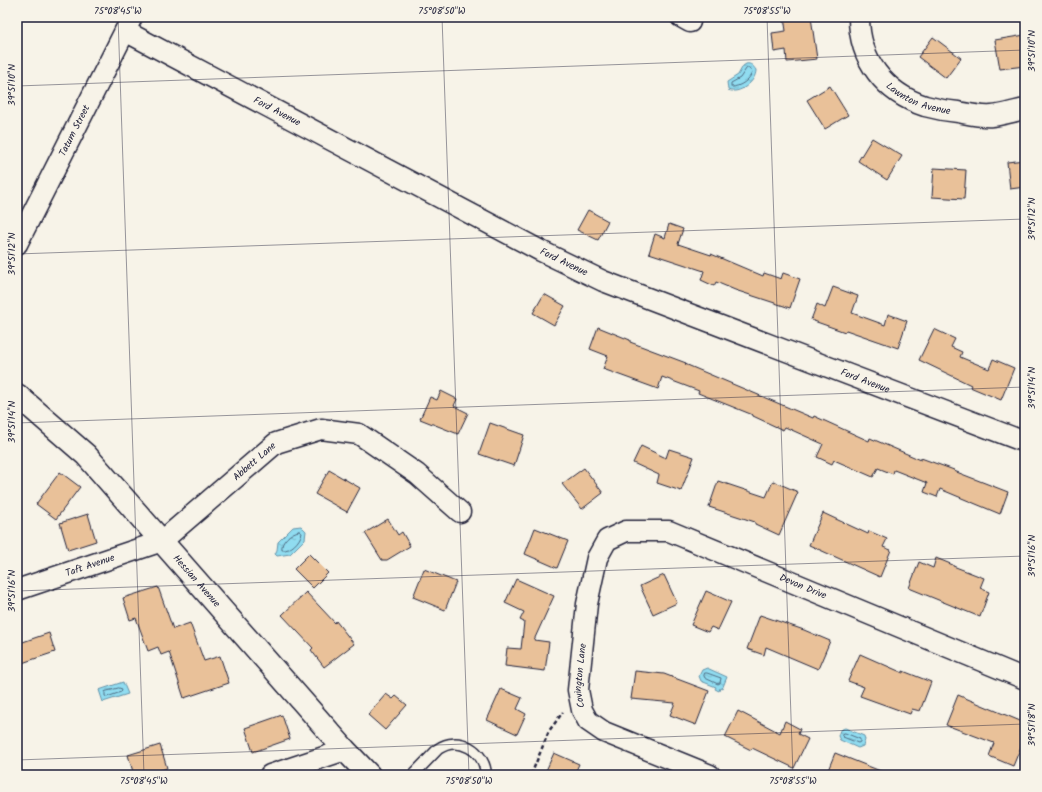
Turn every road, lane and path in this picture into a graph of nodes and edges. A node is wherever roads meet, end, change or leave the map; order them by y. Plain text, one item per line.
1 (859, 17) edge
2 (129, 24) edge
3 (1025, 109) edge
4 (17, 244) edge
5 (17, 395) edge
6 (1025, 442) edge
7 (460, 512) dead end
8 (162, 541) junction
9 (594, 568) joint
10 (17, 590) edge
11 (1025, 679) edge
12 (578, 690) junction
13 (345, 750) junction
14 (270, 775) edge
15 (369, 775) edge
16 (413, 775) edge
17 (486, 775) edge
18 (530, 775) edge
19 (710, 775) edge

1 - 3 street, Lawnton Avenue
2 - 4 street, Tatum Street
2 - 6 street, Ford Avenue
5 - 8 main road, Hessian Avenue
7 - 8 street, Abbett Lane
8 - 10 street, Taft Avenue
8 - 13 main road, Hessian Avenue
9 - 11 street, Devon Drive
9 - 12 street, Covington Lane
12 - 18 path
12 - 19 street, Covington Lane
13 - 14 street
13 - 15 main road, Hessian Avenue
16 - 17 lane

